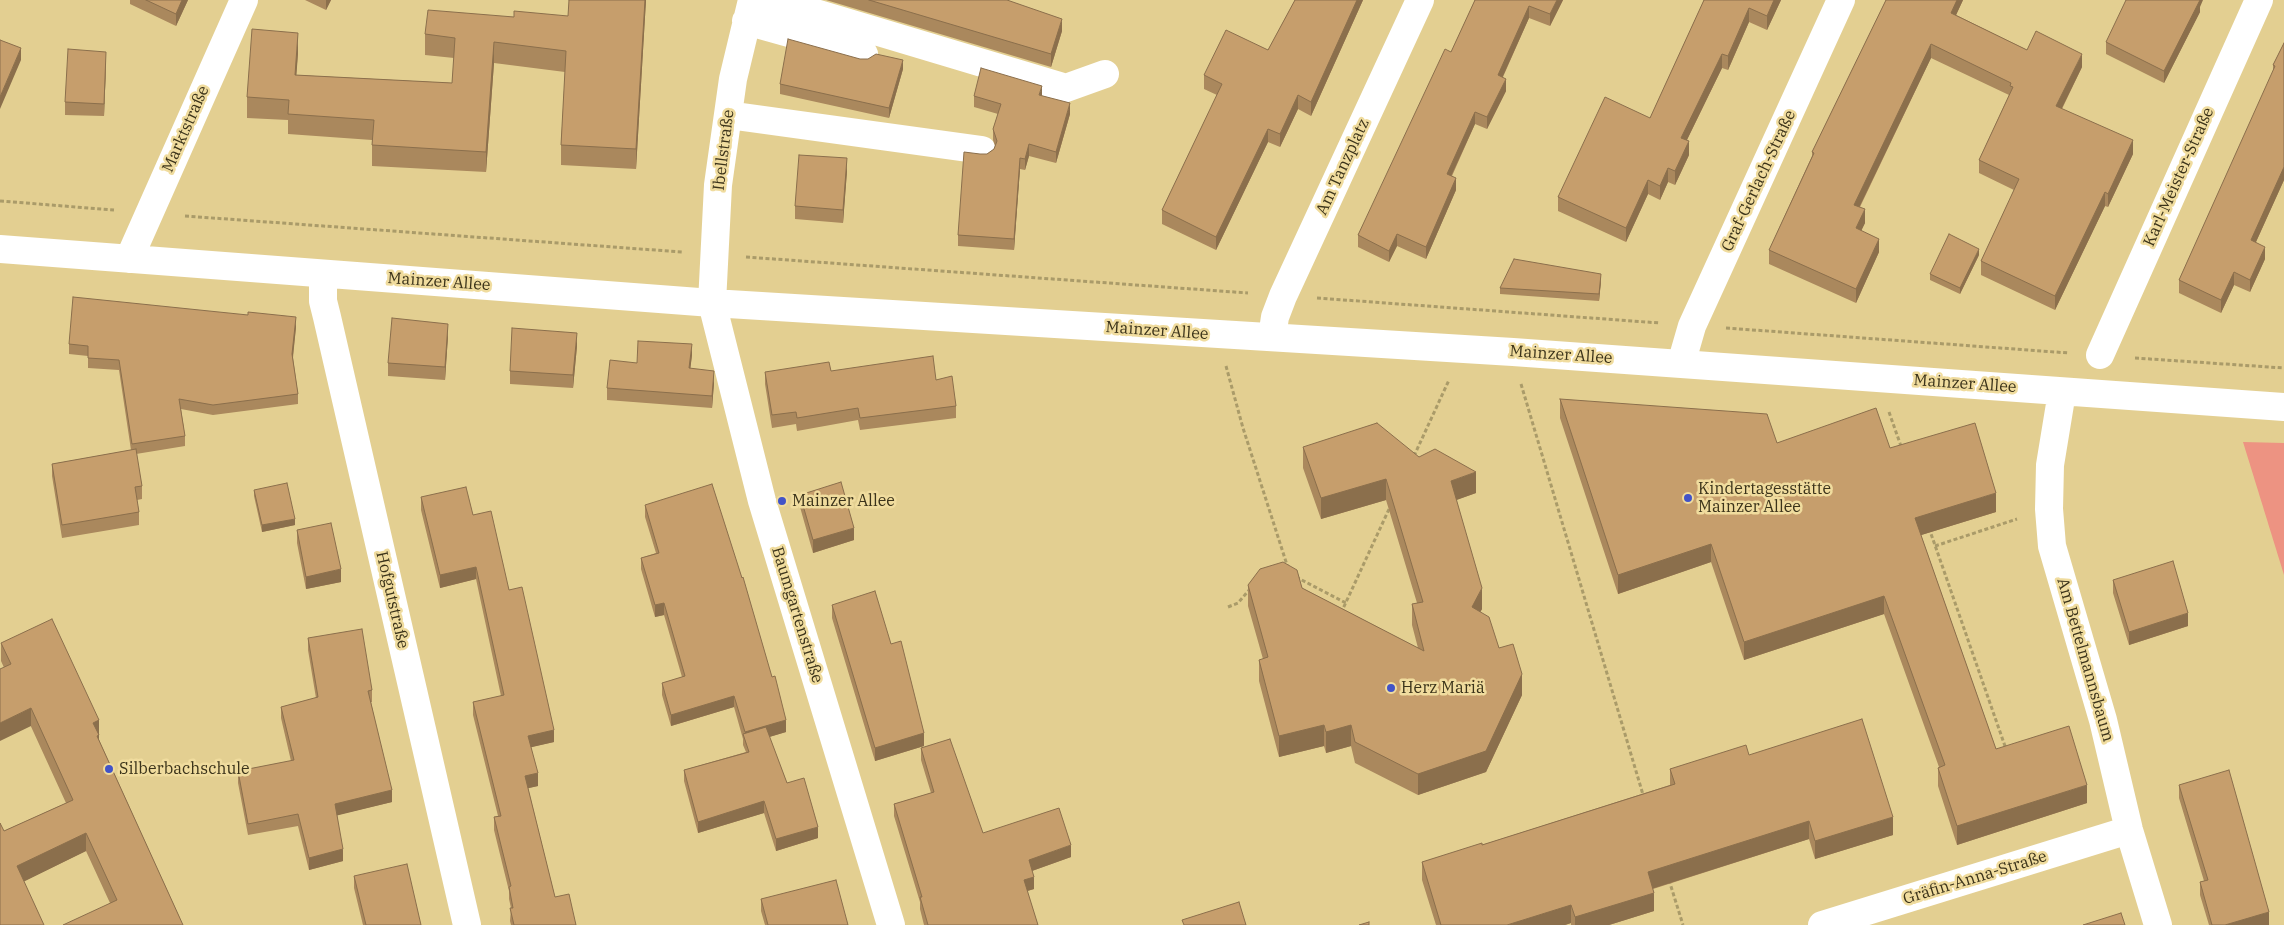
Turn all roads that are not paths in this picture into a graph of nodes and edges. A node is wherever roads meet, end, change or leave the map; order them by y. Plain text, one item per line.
1 (244, 0) edge
2 (772, 0) edge
3 (1420, 0) edge
4 (1841, 0) edge
5 (2259, 0) edge
6 (749, 10) edge
7 (864, 54) dead end
8 (1105, 74) dead end
9 (728, 115) junction
10 (982, 150) dead end
11 (0, 249) edge
12 (128, 259) junction
13 (323, 274) junction
14 (712, 302) junction
15 (1272, 337) junction
16 (2100, 355) road end
17 (1681, 364) junction
18 (2062, 392) junction
19 (2284, 407) edge
20 (2129, 830) junction
21 (467, 925) edge
22 (891, 925) edge
23 (1822, 925) edge
24 (2158, 925) edge

1 - 12 street, Marktstraße
2 - 8 street
3 - 15 street, Am Tanzplatz
4 - 17 street, Graf-Gerlach-Straße
5 - 16 street, Karl-Meister-Straße
6 - 7 street
6 - 9 street, Ibellstraße
9 - 10 street
9 - 14 street, Ibellstraße
11 - 12 street, Mainzer Allee
12 - 13 street, Mainzer Allee
13 - 14 street, Mainzer Allee
13 - 21 street, Hofgutstraße
14 - 15 street, Mainzer Allee
14 - 22 street, Baumgartenstraße
15 - 17 street, Mainzer Allee
17 - 18 street, Mainzer Allee
18 - 19 street, Mainzer Allee
18 - 20 street, Am Bettelmannsbaum
20 - 23 street, Gräfin-Anna-Straße
20 - 24 street, Am Bettelmannsbaum

